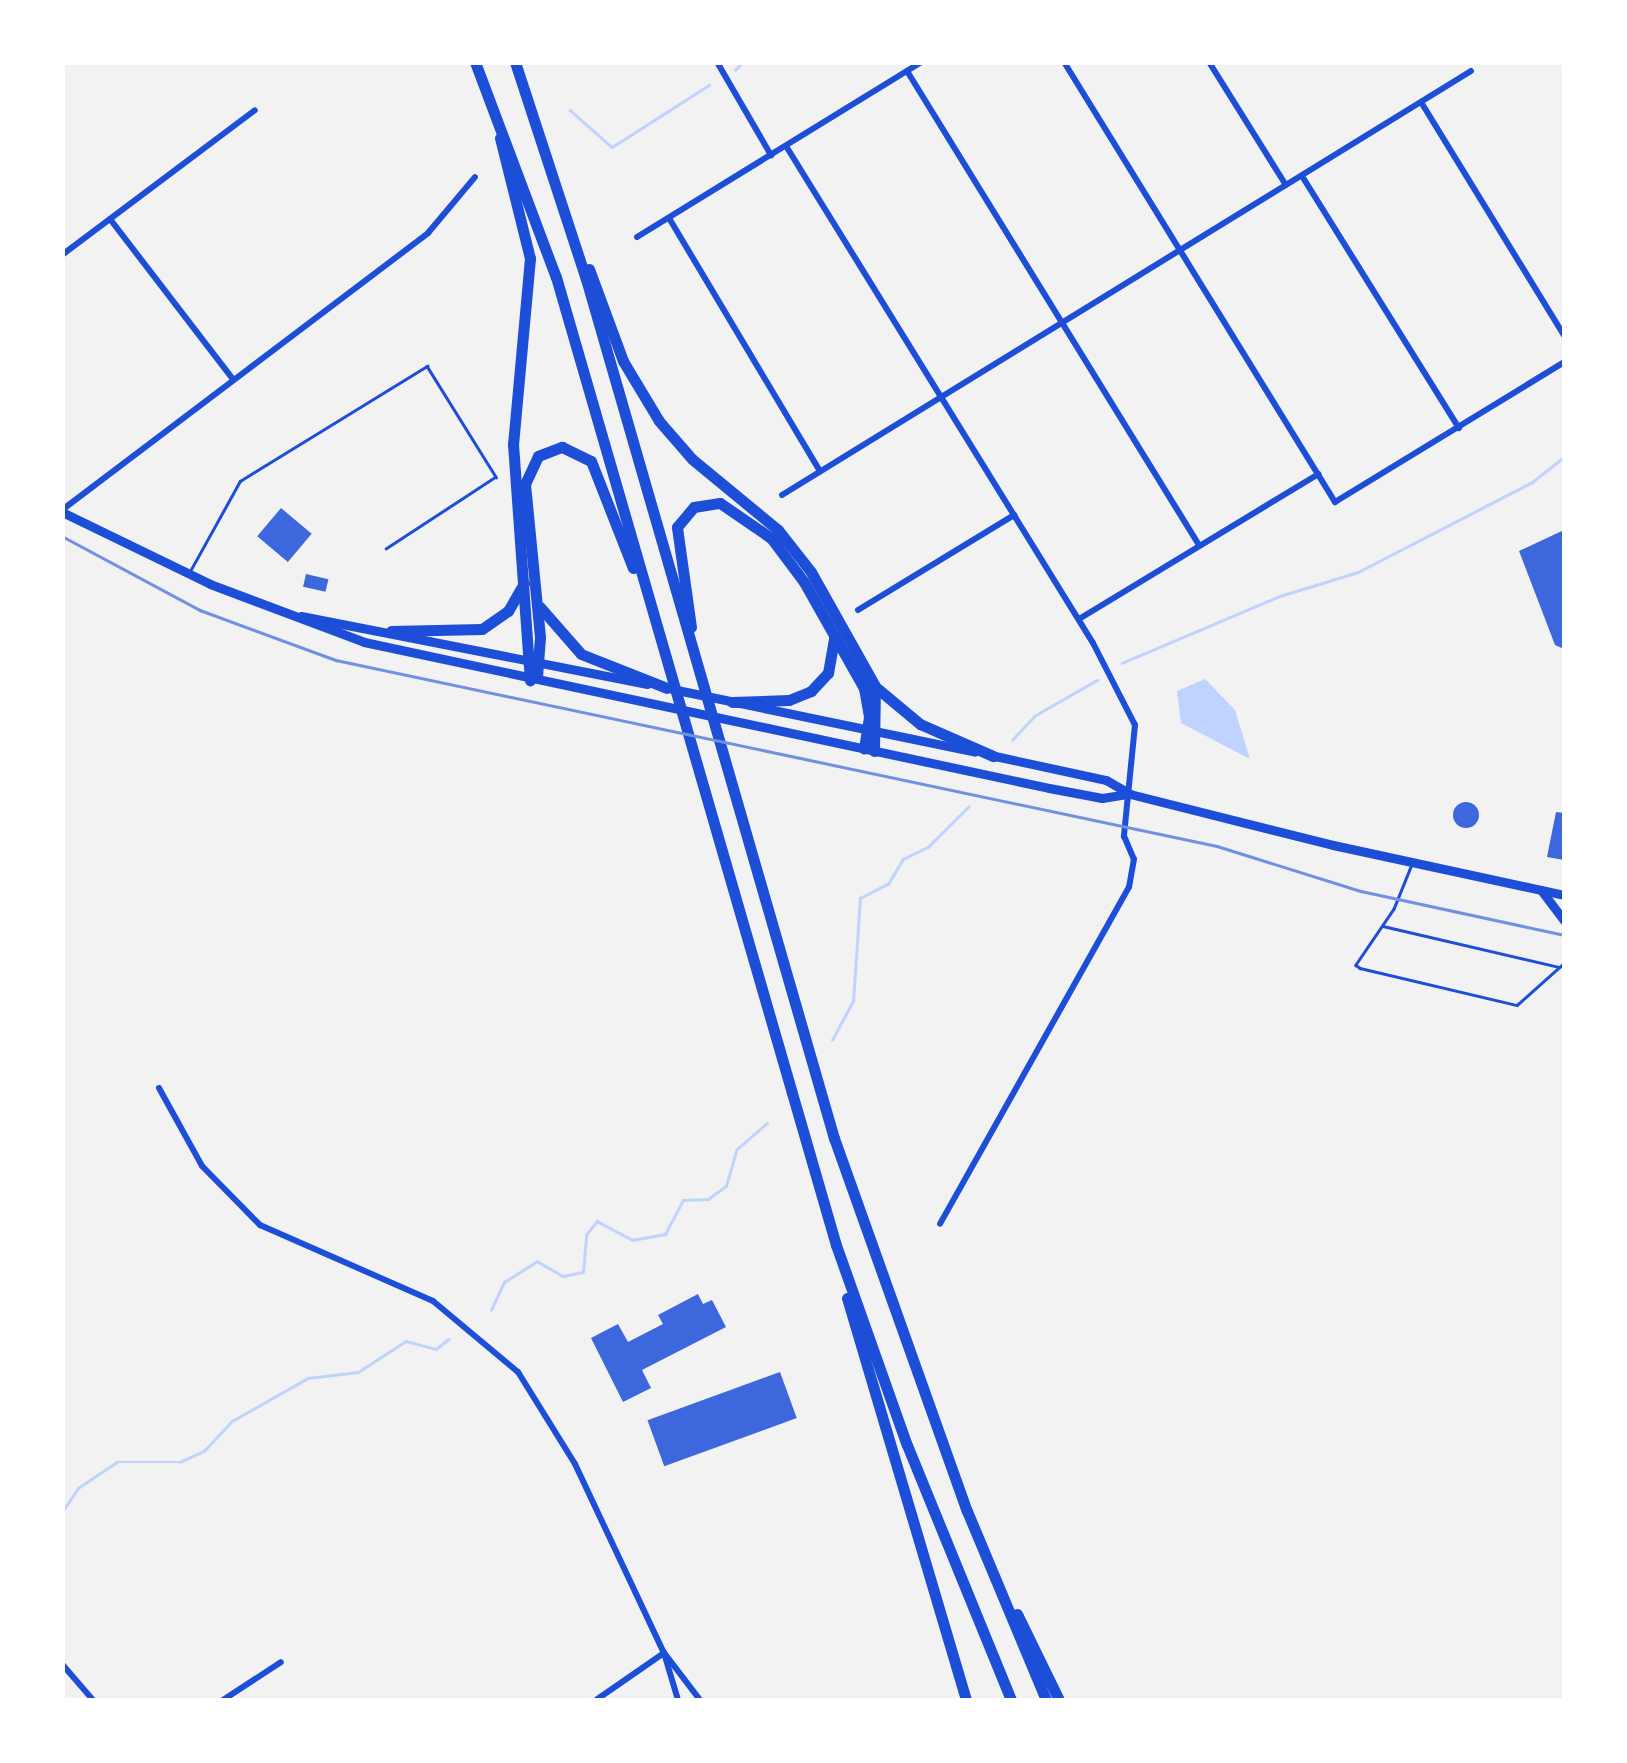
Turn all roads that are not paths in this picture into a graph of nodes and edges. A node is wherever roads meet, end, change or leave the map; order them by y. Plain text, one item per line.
1 (475, 62) edge
2 (515, 62) edge
3 (717, 62) edge
4 (921, 62) edge
5 (1064, 62) edge
6 (1209, 62) edge
7 (907, 71) junction
8 (1471, 71) dead end
9 (1422, 102) junction
10 (493, 104) junction
11 (256, 110) dead end
12 (786, 146) junction
13 (771, 155) junction
14 (475, 176) dead end
15 (1302, 176) junction
16 (1286, 185) junction
17 (564, 210) junction
18 (669, 218) junction
19 (110, 219) junction
20 (638, 238) dead end
21 (1182, 250) junction
22 (62, 255) edge
23 (1060, 322) junction
24 (1564, 335) edge
25 (1564, 362) edge
26 (232, 378) junction
27 (939, 398) junction
28 (1460, 428) junction
29 (820, 471) junction
30 (1318, 474) junction
31 (782, 495) dead end
32 (62, 511) edge
33 (1014, 515) junction
34 (1199, 545) junction
35 (386, 550) dead end
36 (188, 574) junction
37 (524, 583) junction
38 (536, 599) junction
39 (858, 610) dead end
40 (651, 611) junction
41 (301, 616) junction
42 (1079, 619) junction
43 (391, 632) junction
44 (833, 634) junction
45 (693, 656) junction
46 (535, 662) junction
47 (534, 681) junction
48 (875, 686) junction
49 (667, 688) junction
50 (732, 702) junction
51 (872, 732) junction
52 (869, 750) junction
53 (993, 756) junction
54 (1130, 794) junction
55 (1412, 863) junction
56 (1541, 890) junction
57 (1564, 895) edge
58 (1564, 920) edge
59 (1383, 926) junction
60 (1563, 966) edge
61 (159, 1088) dead end
62 (940, 1224) dead end
63 (836, 1245) junction
64 (966, 1512) junction
65 (664, 1653) junction
66 (281, 1662) dead end
67 (62, 1664) edge
68 (93, 1700) edge
69 (222, 1700) edge
70 (596, 1700) edge
71 (678, 1700) edge
72 (700, 1700) edge
73 (966, 1700) edge
74 (1011, 1700) edge
75 (1046, 1700) edge
76 (1059, 1700) edge

1 - 10 highway
2 - 17 highway
3 - 13 street
4 - 7 street
5 - 21 street
6 - 16 street
7 - 12 street
7 - 23 street
8 - 9 street
9 - 15 street
9 - 24 street
10 - 37 highway
10 - 40 highway
11 - 19 street
12 - 13 street
12 - 27 street
13 - 18 street
14 - 26 street
15 - 16 street
15 - 28 street
16 - 21 street
17 - 45 highway
17 - 48 highway
18 - 20 street
18 - 29 street
19 - 22 street
19 - 26 street
21 - 23 street
21 - 30 street
23 - 27 street
23 - 34 street
25 - 28 street
26 - 32 street
27 - 29 street
27 - 33 street
28 - 30 street
29 - 31 street
30 - 34 street
32 - 36 main road
33 - 39 street
33 - 42 street
34 - 42 street
35 - 36 lane
36 - 41 main road
37 - 43 highway
37 - 46 highway
38 - 40 highway
38 - 46 highway
38 - 49 highway
40 - 63 highway
41 - 43 main road
41 - 47 main road
42 - 54 street
43 - 46 main road
44 - 45 highway
44 - 50 highway
44 - 51 highway
45 - 64 highway
46 - 47 highway
46 - 49 main road
47 - 52 main road
48 - 51 highway
48 - 53 highway
49 - 50 main road
50 - 51 main road
51 - 52 highway
51 - 53 main road
52 - 54 main road
53 - 54 main road
54 - 55 main road
54 - 62 street
55 - 56 main road
55 - 59 lane
56 - 57 main road
56 - 58 main road
59 - 60 lane
59 - 60 lane
61 - 65 street
63 - 73 highway
63 - 74 highway
64 - 75 highway
64 - 76 highway
65 - 70 street
65 - 71 street
65 - 72 street
66 - 69 street
67 - 68 street

